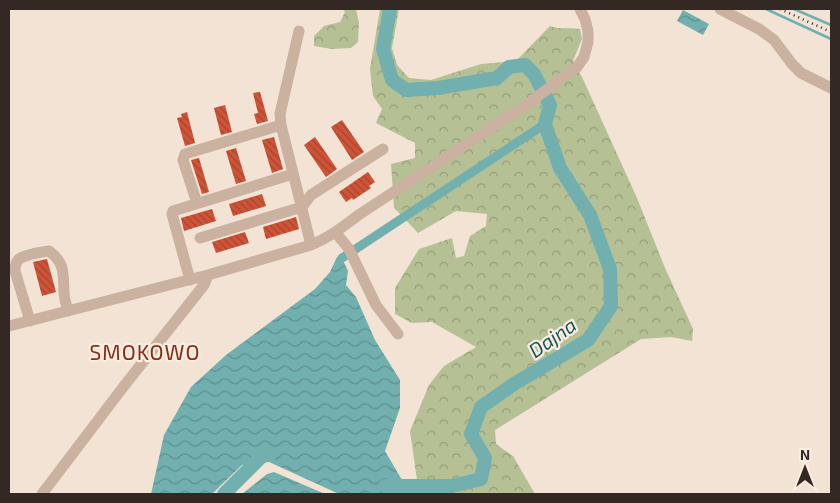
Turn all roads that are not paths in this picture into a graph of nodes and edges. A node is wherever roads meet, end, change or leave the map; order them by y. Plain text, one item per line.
1 (580, 9) edge
2 (720, 9) edge
3 (299, 31) dead end
4 (831, 88) edge
5 (280, 125) junction
6 (383, 149) dead end
7 (293, 174) junction
8 (197, 203) junction
9 (302, 207) junction
10 (336, 233) junction
11 (200, 238) dead end
12 (311, 245) junction
13 (208, 275) junction
14 (190, 280) junction
15 (68, 311) junction
16 (30, 321) junction
17 (9, 326) edge
18 (398, 334) dead end
19 (42, 494) edge

1 - 10 street
2 - 4 street
3 - 5 street
5 - 7 street
5 - 8 street
6 - 9 street
7 - 8 street
7 - 9 street
8 - 14 street
9 - 11 street
9 - 12 street
10 - 12 street
10 - 18 street
12 - 13 street
13 - 14 street
13 - 19 street
14 - 15 street
15 - 16 street
15 - 16 street
16 - 17 street

